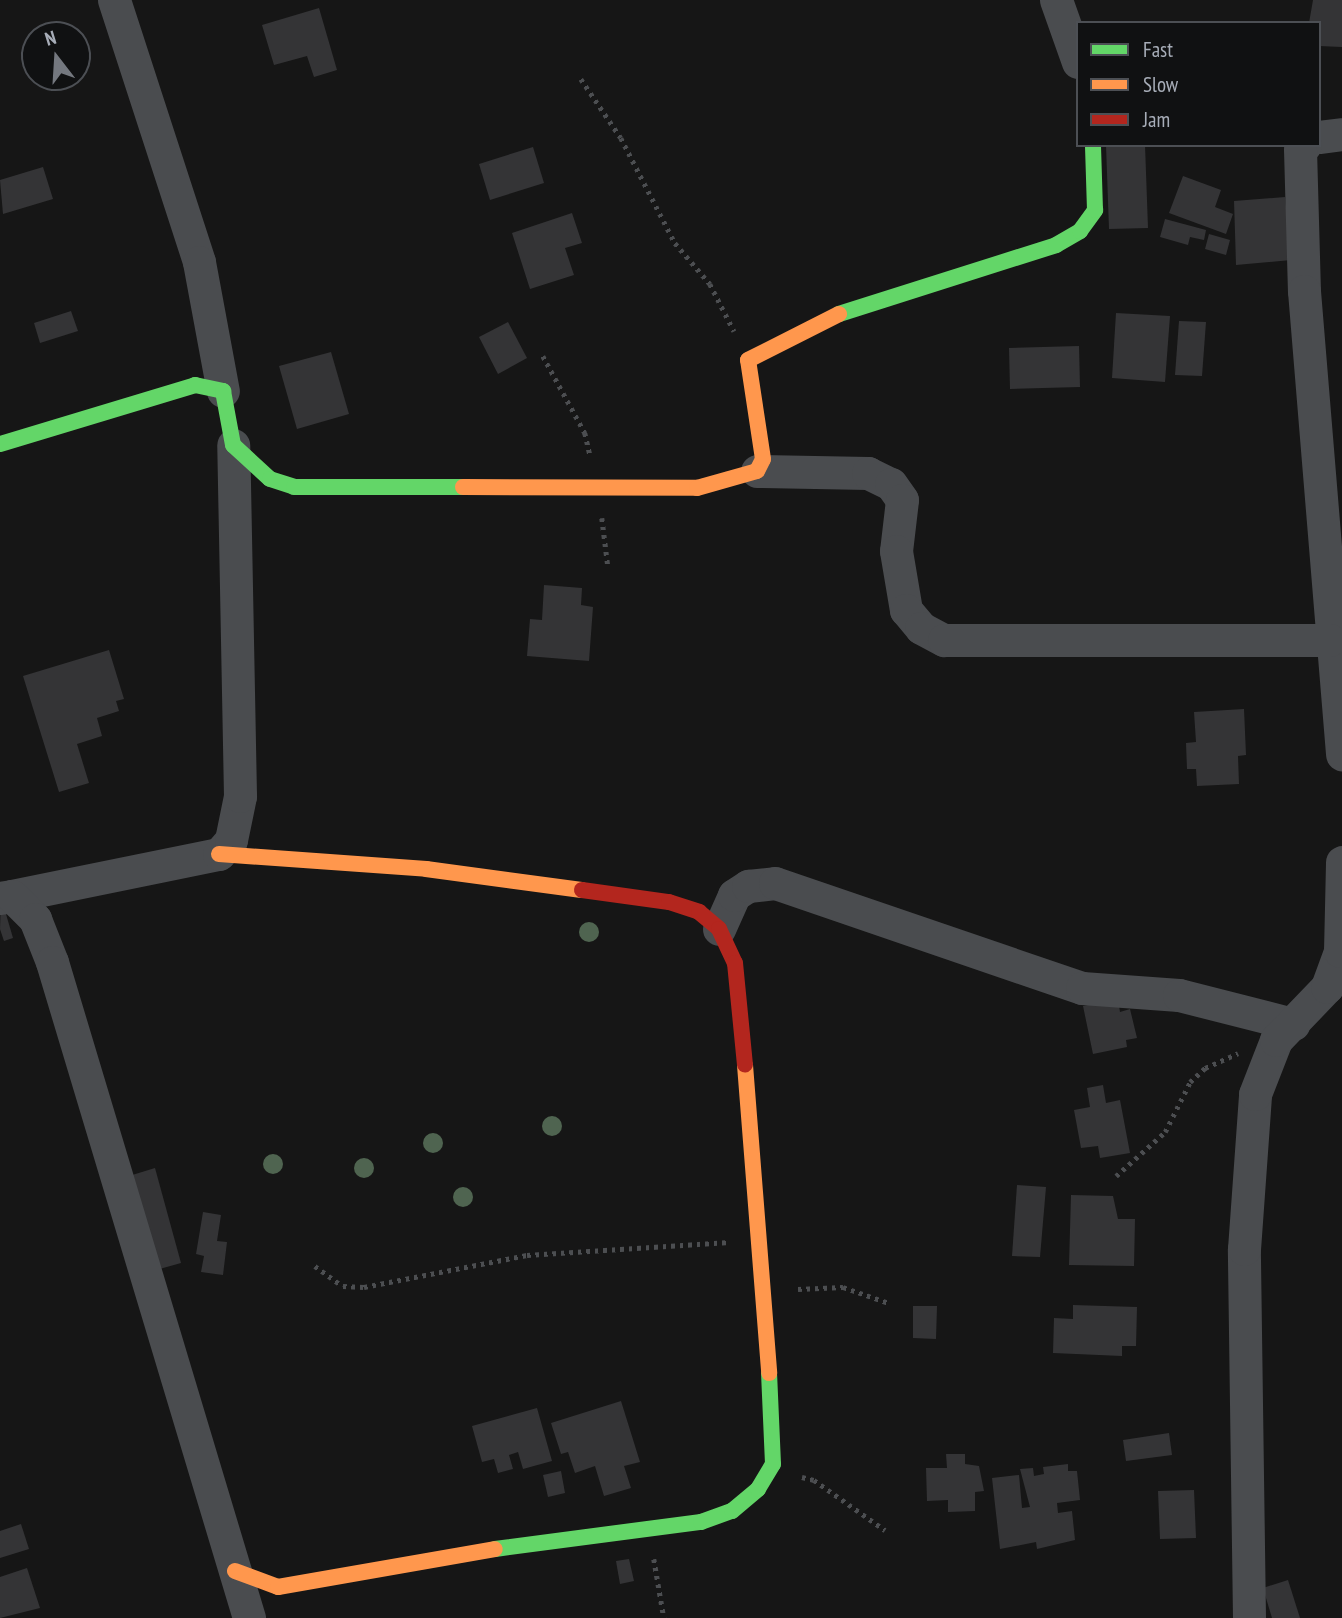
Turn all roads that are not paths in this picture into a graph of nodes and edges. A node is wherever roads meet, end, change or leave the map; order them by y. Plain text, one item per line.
1 (114, 0) edge
2 (1056, 0) edge
3 (1076, 56) edge
4 (1342, 134) edge
5 (1321, 137) edge
6 (1093, 147) edge
7 (1302, 147) edge
8 (223, 391) junction
9 (0, 444) edge
10 (233, 445) junction
11 (757, 471) junction
12 (1330, 640) junction
13 (1342, 754) edge
14 (219, 854) junction
15 (1342, 862) edge
16 (6, 897) edge
17 (719, 929) junction
18 (1342, 1009) edge
19 (1291, 1026) junction
20 (235, 1571) junction
21 (278, 1587) junction
22 (249, 1618) edge
23 (266, 1618) edge
24 (1249, 1618) edge

1 - 8 street
2 - 3 street
4 - 5 street
6 - 11 street
7 - 12 street
8 - 9 street
8 - 10 street
10 - 11 street
10 - 14 street
11 - 12 street
12 - 13 street
14 - 16 street
14 - 17 street
15 - 19 street
16 - 20 street
17 - 19 street
17 - 21 street
18 - 19 street
19 - 24 street
20 - 21 street
20 - 22 street
21 - 23 street

